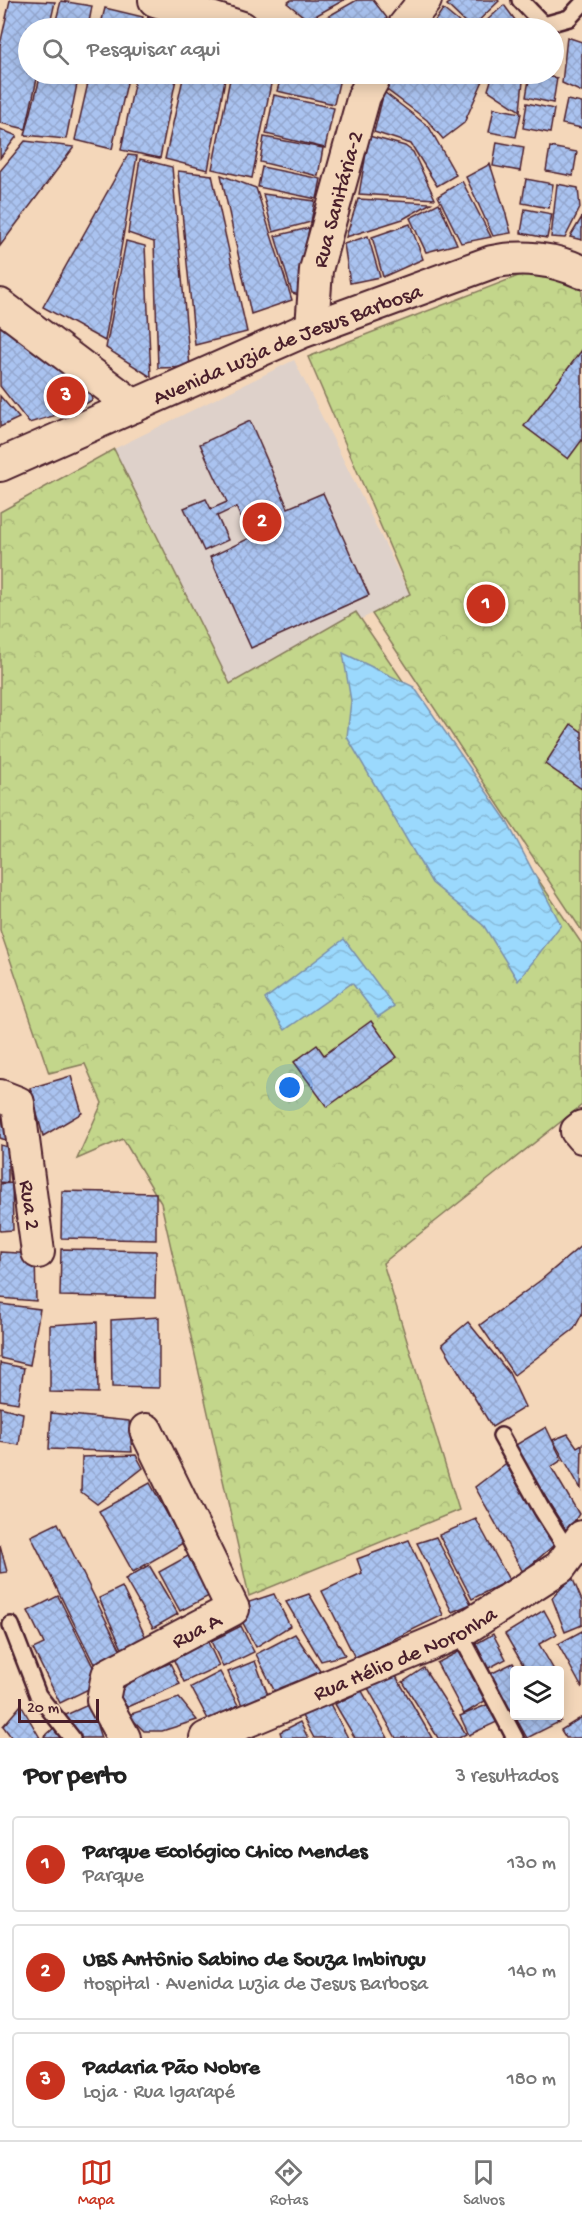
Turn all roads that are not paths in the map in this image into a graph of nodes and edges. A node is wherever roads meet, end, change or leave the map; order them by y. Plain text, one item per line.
1 (155, 0) edge
2 (426, 0) edge
3 (520, 0) edge
4 (582, 3) edge
5 (211, 18) edge
6 (411, 18) edge
7 (537, 18) edge
8 (564, 20) edge
9 (371, 84) edge
10 (582, 272) edge
11 (0, 305) edge
12 (312, 328) junction
13 (134, 406) junction
14 (0, 465) edge
15 (0, 1096) edge
16 (38, 1252) dead end
17 (146, 1430) dead end
18 (501, 1436) dead end
19 (576, 1545) edge
20 (11, 1625) dead end
21 (459, 1632) junction
22 (72, 1738) edge
23 (124, 1738) edge
24 (206, 1738) edge
25 (515, 1738) edge

1 - 5 street
2 - 6 street
3 - 7 lane
4 - 8 lane
9 - 12 street, Rua Sanitária-2
10 - 12 street, Avenida Luzia de Jesus Barbosa
11 - 13 street
12 - 13 street, Avenida Luzia de Jesus Barbosa
13 - 14 street, Avenida Luzia de Jesus Barbosa
15 - 16 street, Rua 2
17 - 23 street, Rua A
18 - 19 lane
19 - 21 street, Rua Hélio de Noronha
20 - 22 lane
21 - 24 street, Rua Hélio de Noronha
21 - 25 lane

